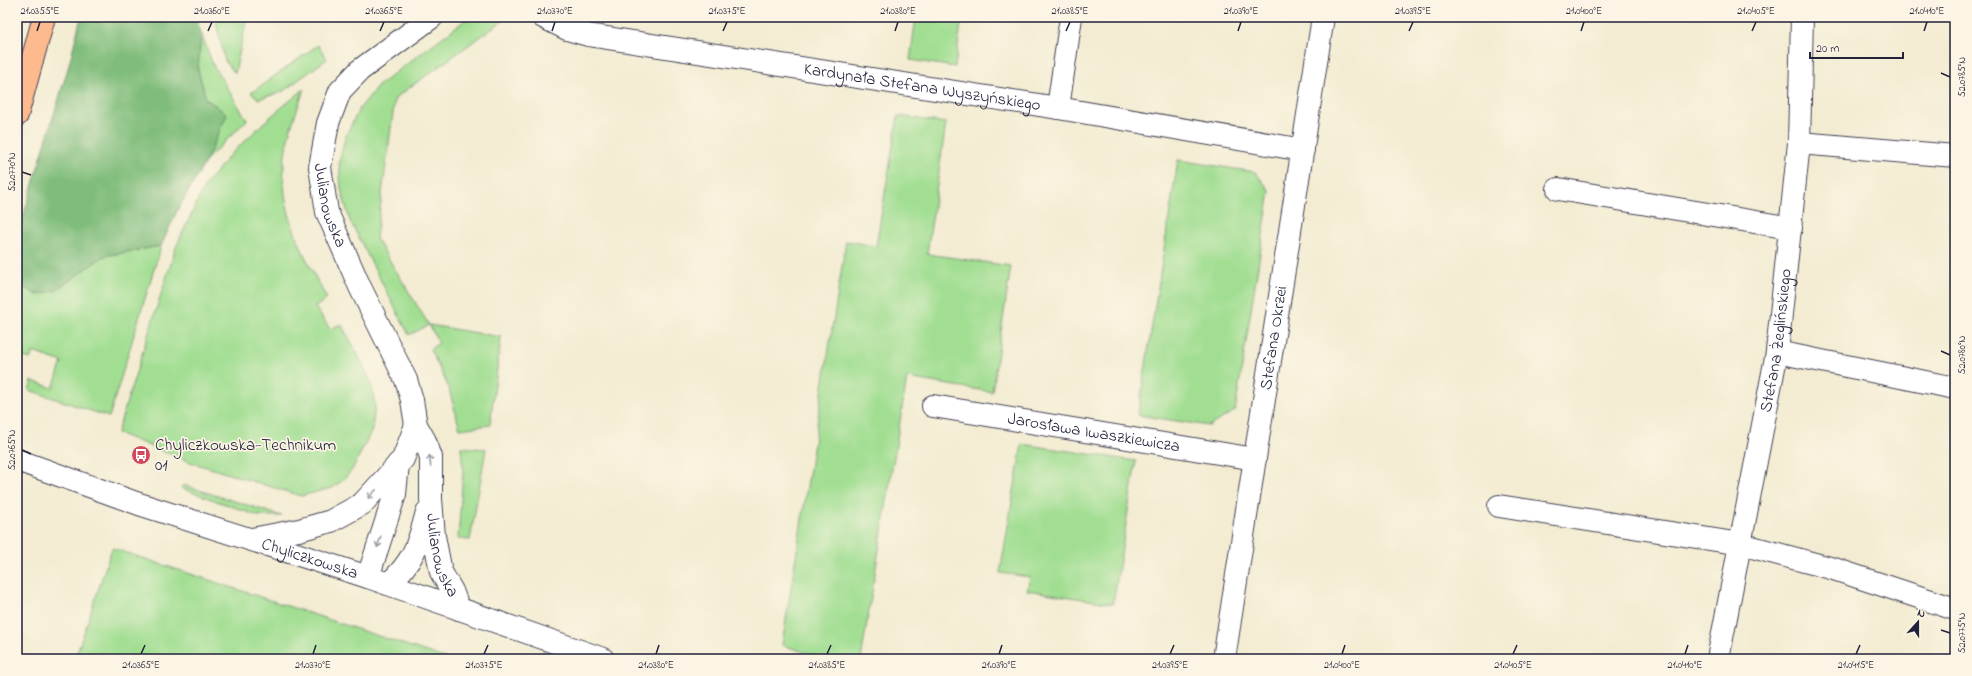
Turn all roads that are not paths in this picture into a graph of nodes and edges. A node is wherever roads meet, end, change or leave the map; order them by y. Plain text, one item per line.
1 (44, 17) edge
2 (432, 17) edge
3 (544, 17) edge
4 (1071, 17) edge
5 (1322, 17) edge
6 (1802, 17) edge
7 (1058, 108) junction
8 (17, 115) edge
9 (1799, 143) junction
10 (1303, 150) junction
11 (1955, 156) edge
12 (1558, 189) dead end
13 (1791, 228) junction
14 (1777, 352) junction
15 (1955, 388) edge
16 (933, 406) dead end
17 (416, 425) junction
18 (1255, 459) junction
19 (17, 460) edge
20 (398, 464) junction
21 (431, 499) junction
22 (1499, 506) dead end
23 (251, 539) junction
24 (1741, 544) junction
25 (378, 581) junction
26 (459, 609) junction
27 (1955, 609) edge
28 (603, 659) edge
29 (1224, 659) edge
30 (1718, 659) edge

1 - 8 main road
2 - 17 street, Julianowska
3 - 7 street, Kardynała Stefana Wyszyńskiego
4 - 7 street
5 - 10 street, Stefana Okrzei
6 - 9 street, Stefana Żeglińskiego
7 - 10 street, Kardynała Stefana Wyszyńskiego
9 - 11 street
9 - 13 street, Stefana Żeglińskiego
10 - 18 street, Stefana Okrzei
12 - 13 street
13 - 14 street, Stefana Żeglińskiego
14 - 15 street
14 - 24 street, Stefana Żeglińskiego
16 - 18 street, Jarosława Iwaszkiewicza
17 - 20 street, Julianowska
21 -> 17 street, Julianowska
18 - 29 street, Stefana Okrzei
19 - 23 street, Chyliczkowska
20 -> 23 street, Julianowska
20 -> 25 street, Julianowska
21 - 25 street, Julianowska
21 - 26 street, Julianowska
22 - 24 street
23 - 25 street, Chyliczkowska
24 - 27 street
24 - 30 street, Stefana Żeglińskiego
25 - 26 street, Chyliczkowska
26 - 28 street, Chyliczkowska

